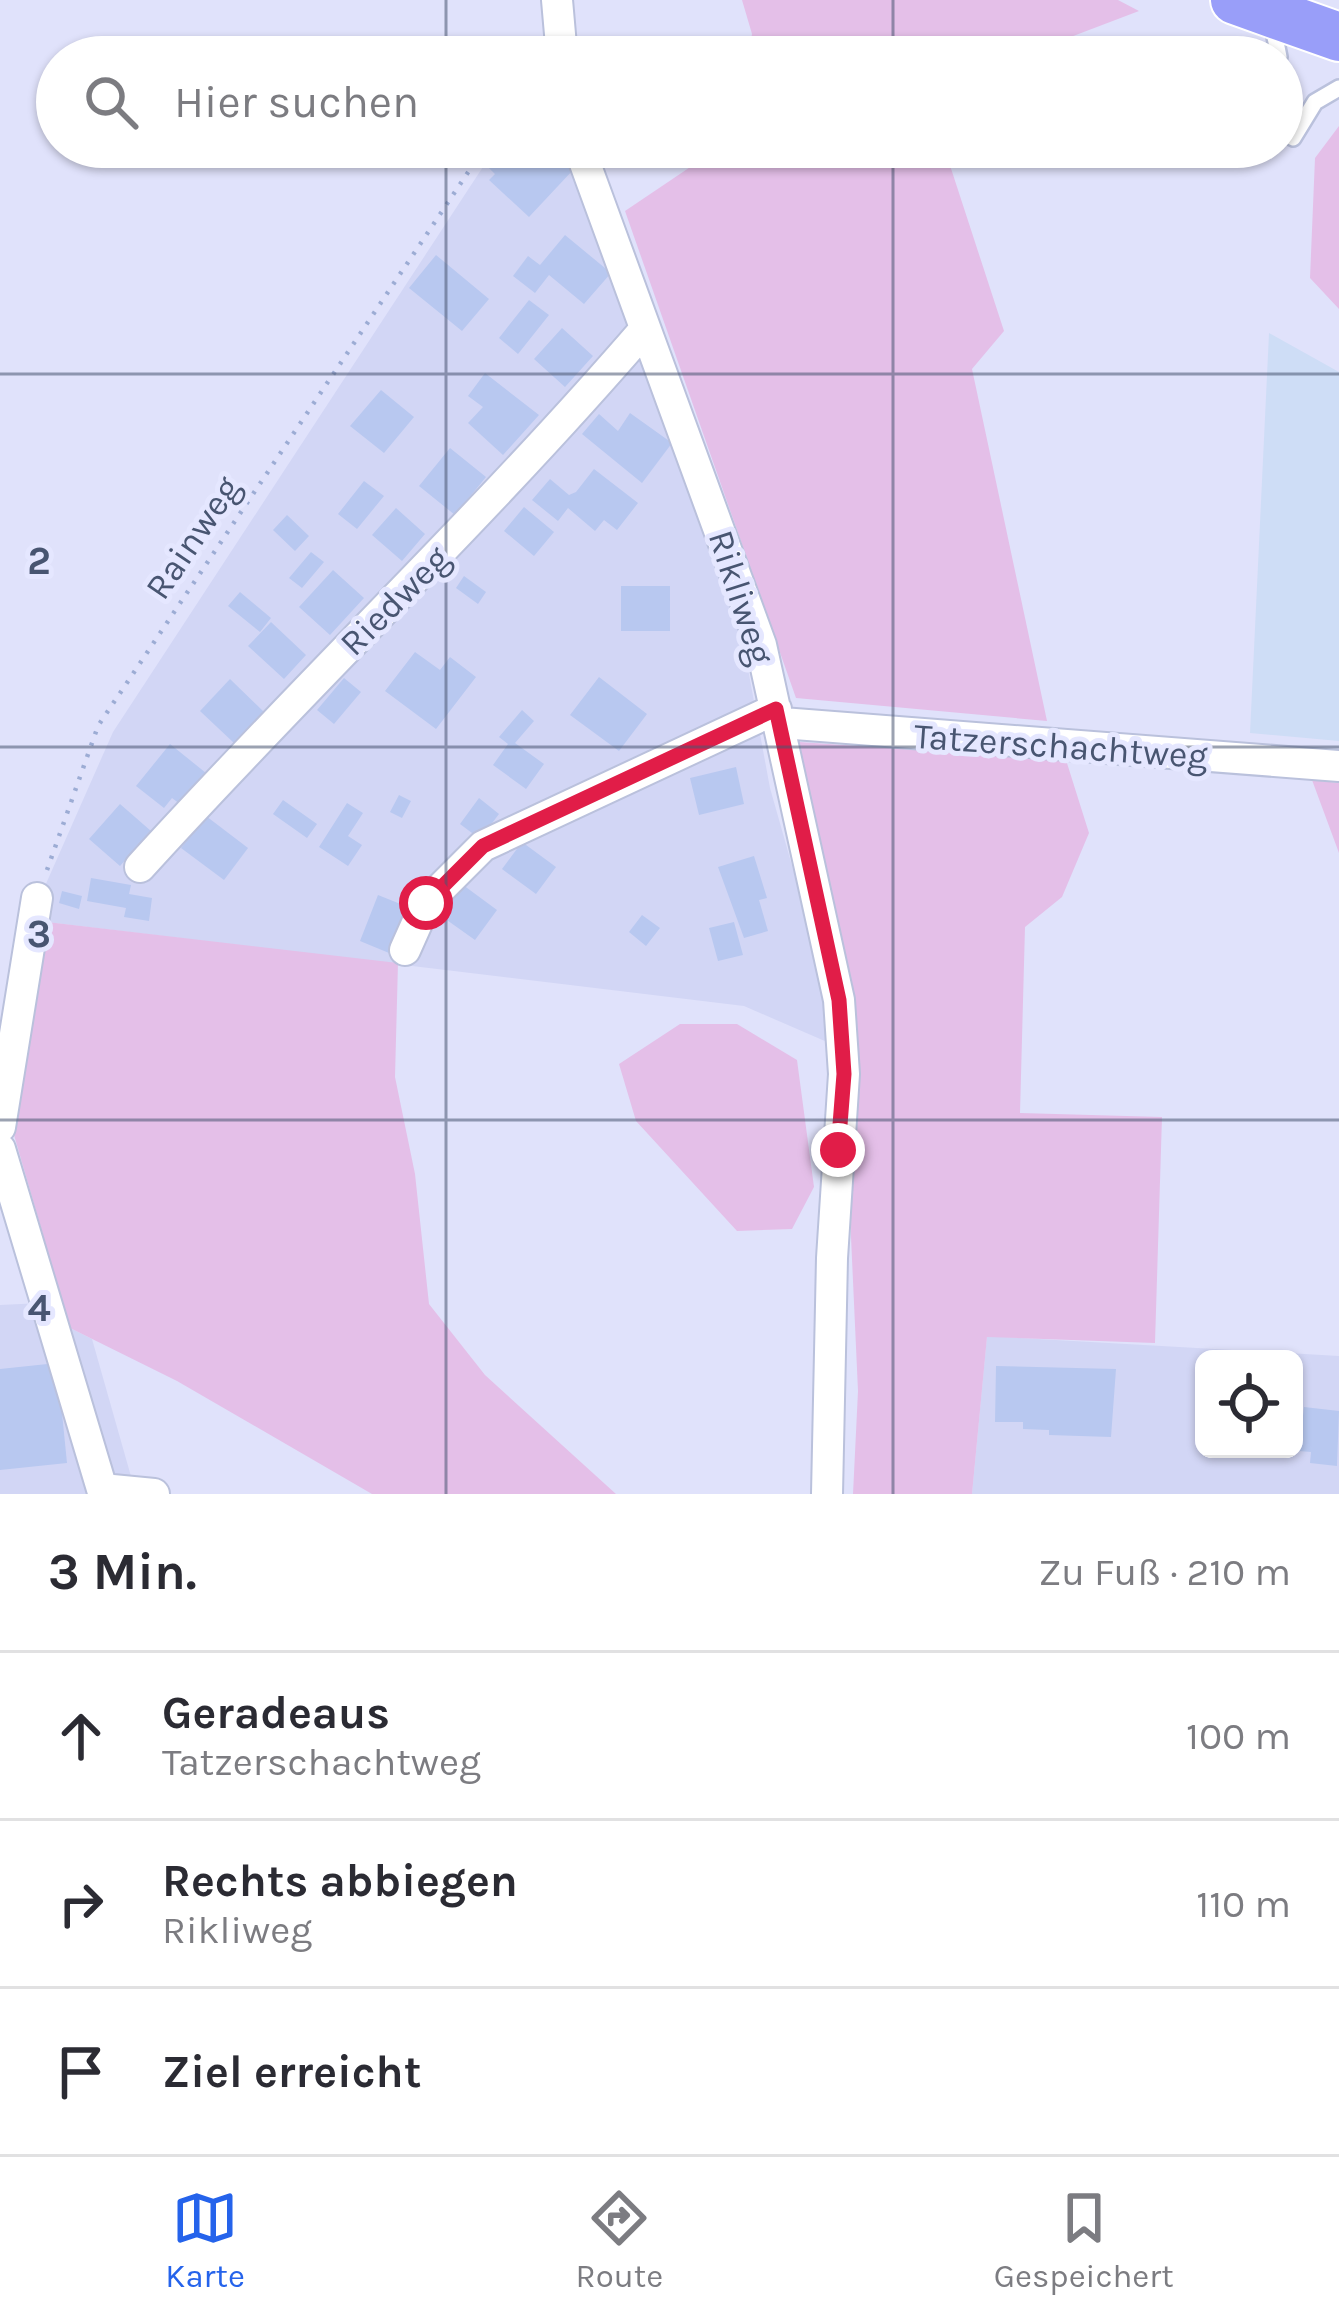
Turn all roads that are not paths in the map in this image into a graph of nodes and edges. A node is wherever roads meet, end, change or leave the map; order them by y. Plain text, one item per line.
1 (557, 0) edge
2 (1276, 18) edge
3 (560, 36) edge
4 (1339, 37) edge
5 (1339, 88) edge
6 (1303, 129) edge
7 (587, 168) edge
8 (645, 329) junction
9 (779, 716) junction
10 (1339, 766) edge
11 (140, 868) dead end
12 (37, 898) road end
13 (405, 950) dead end
14 (0, 1127) edge
15 (0, 1149) edge
16 (96, 1491) edge
17 (154, 1494) edge
18 (827, 1494) edge

1 - 3 street
2 - 4 main road
5 - 6 lane
7 - 8 street, Rikliweg
8 - 9 street, Rikliweg
8 - 11 street, Riedweg
9 - 10 street, Tatzerschachtweg
9 - 13 street, Tatzerschachtweg
9 - 18 street, Rikliweg
12 - 14 street
15 - 16 street
16 - 17 street

